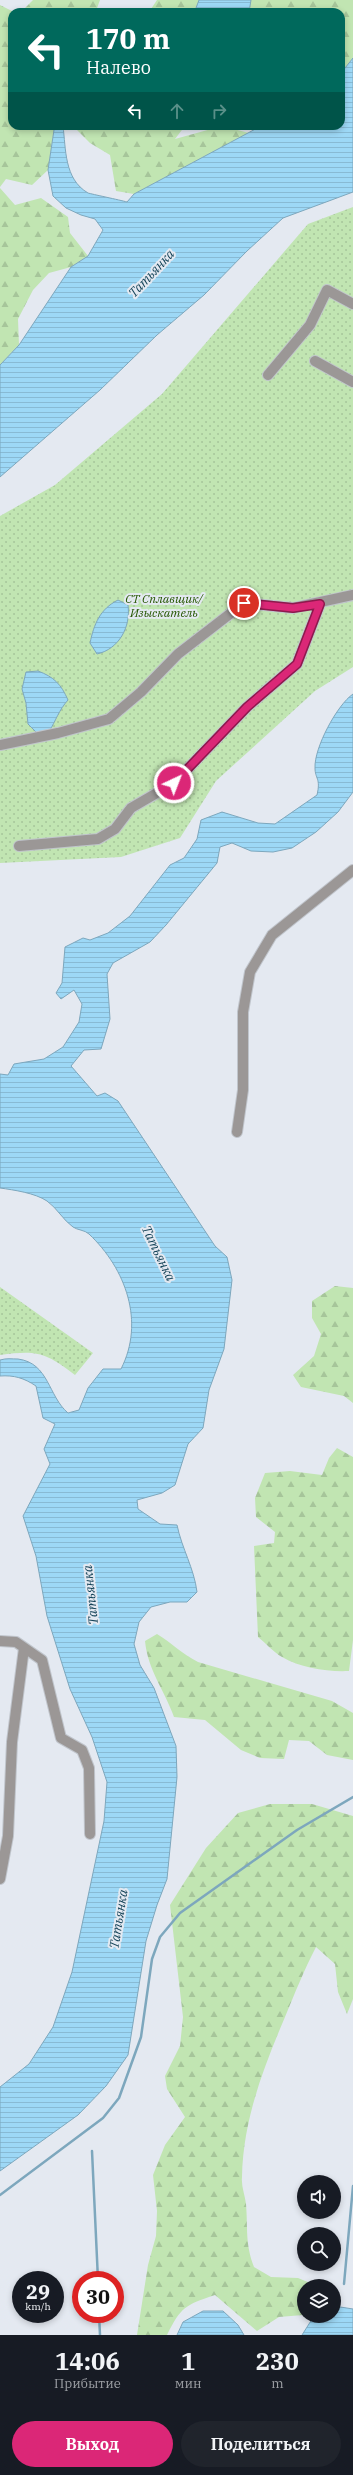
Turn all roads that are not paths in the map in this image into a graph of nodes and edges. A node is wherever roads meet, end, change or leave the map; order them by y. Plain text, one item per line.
1 (353, 304) edge
2 (315, 361) dead end
3 (268, 375) dead end
4 (353, 382) edge
5 (353, 595) edge
6 (320, 604) junction
7 (0, 746) edge
8 (19, 846) dead end
9 (353, 870) edge
10 (237, 1132) dead end
11 (0, 1641) edge
12 (24, 1648) junction
13 (90, 1834) dead end
14 (0, 1879) edge

1 - 3 street
2 - 4 street
5 - 6 street
6 - 7 street
6 - 8 street
9 - 10 street
11 - 12 street
12 - 13 street
12 - 14 street

